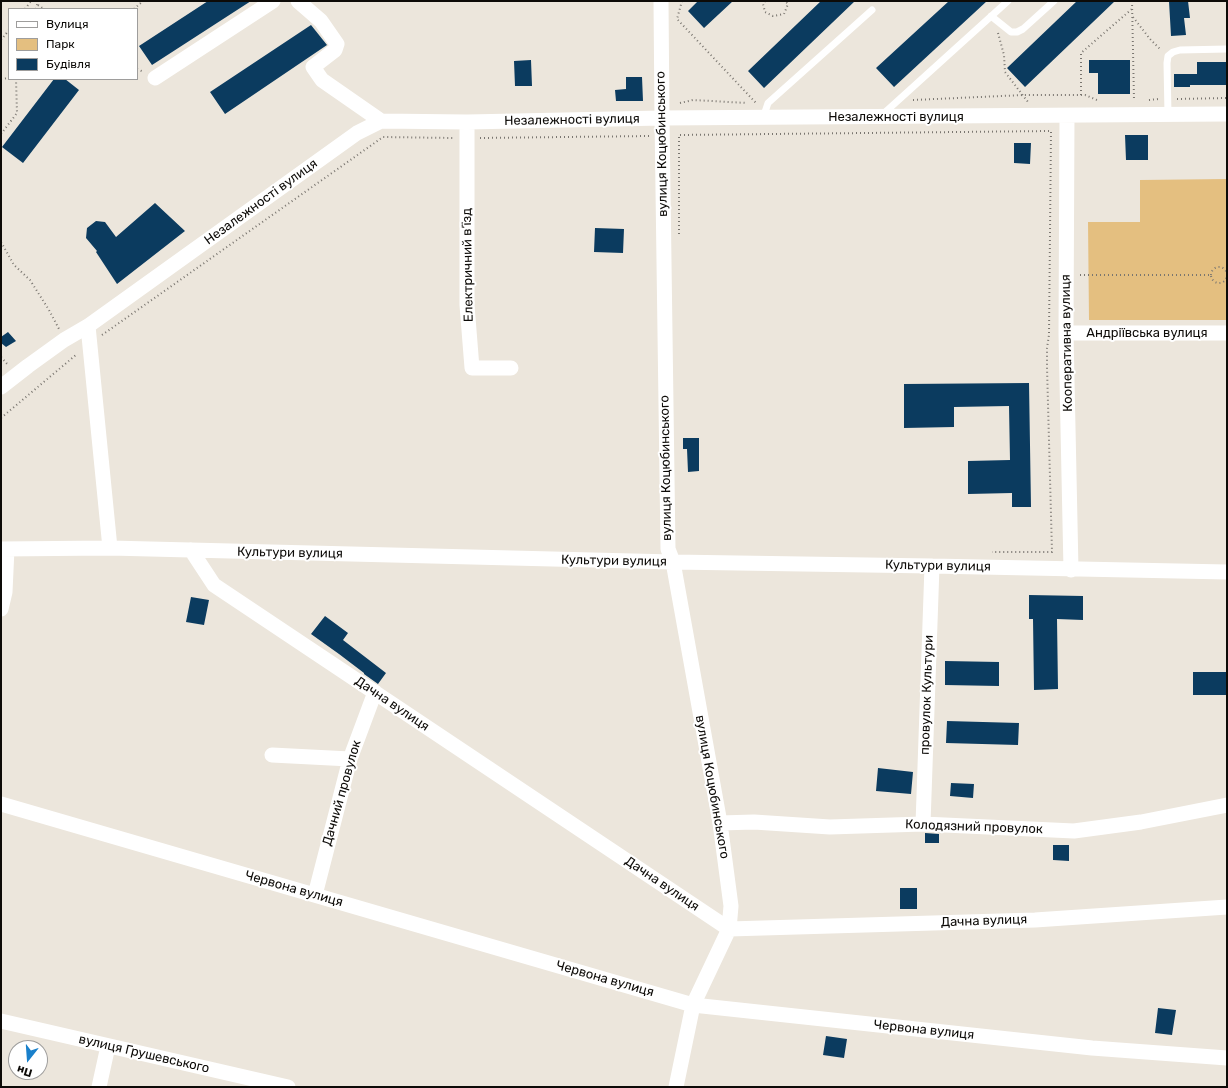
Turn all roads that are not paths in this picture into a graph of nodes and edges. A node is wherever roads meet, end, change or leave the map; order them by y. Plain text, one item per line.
1 (273, 1) edge
2 (298, 1) edge
3 (661, 1) edge
4 (1008, 1) edge
5 (1054, 1) edge
6 (872, 10) dead end
7 (994, 18) junction
8 (1227, 49) edge
9 (155, 78) dead end
10 (1168, 114) junction
11 (1227, 114) edge
12 (1067, 116) junction
13 (881, 117) junction
14 (662, 118) junction
15 (763, 118) junction
16 (381, 121) junction
17 (468, 122) junction
18 (88, 326) junction
19 (1066, 333) junction
20 (1227, 333) edge
21 (511, 368) dead end
22 (1, 387) edge
23 (110, 548) junction
24 (4, 549) edge
25 (192, 550) junction
26 (673, 562) junction
27 (932, 566) junction
28 (1071, 570) junction
29 (1227, 572) edge
30 (1, 609) edge
31 (375, 692) junction
32 (272, 755) dead end
33 (350, 759) junction
34 (1, 804) edge
35 (1227, 805) edge
36 (720, 823) junction
37 (923, 824) junction
38 (314, 894) junction
39 (1227, 907) edge
40 (729, 929) junction
41 (693, 1005) junction
42 (1, 1021) edge
43 (108, 1046) junction
44 (1227, 1058) edge
45 (99, 1087) edge
46 (288, 1087) edge
47 (676, 1087) edge

1 - 9 street
2 - 16 street
3 - 14 street, вулиця Коцюбинського
4 - 7 lane
5 - 7 lane
6 - 15 lane
7 - 13 lane
8 - 10 lane
10 - 11 street, Незалежності вулиця
10 - 12 street, Незалежності вулиця
12 - 13 street, Незалежності вулиця
12 - 19 street, Кооперативна вулиця
13 - 15 street, Незалежності вулиця
14 - 15 street, Незалежності вулиця
14 - 17 street, Незалежності вулиця
14 - 26 street, вулиця Коцюбинського
16 - 17 street, Незалежності вулиця
16 - 18 street, Незалежності вулиця
17 - 21 street, Електричний в’їзд
18 - 22 street, Незалежності вулиця
18 - 23 street
19 - 20 street, Андріївська вулиця
19 - 28 street, Кооперативна вулиця
23 - 24 street, Культури вулиця
23 - 25 street, Культури вулиця
24 - 30 street
25 - 26 street, Культури вулиця
25 - 31 street, Дачна вулиця
26 - 27 street, Культури вулиця
26 - 36 street, вулиця Коцюбинського
27 - 28 street, Культури вулиця
27 - 37 street, провулок Культури
28 - 29 street, Культури вулиця
31 - 33 street, Дачний провулок
31 - 40 street, Дачна вулиця
32 - 33 street
33 - 38 street, Дачний провулок
34 - 38 street, Червона вулиця
35 - 37 street, Колодязний провулок
36 - 37 street, Колодязний провулок
36 - 40 street, вулиця Коцюбинського
38 - 41 street, Червона вулиця
39 - 40 street, Дачна вулиця
40 - 41 street, вулиця Коцюбинського
41 - 44 street, Червона вулиця
41 - 47 street, вулиця Коцюбинського
42 - 43 street, вулиця Грушевського
43 - 45 street
43 - 46 street, вулиця Грушевського

